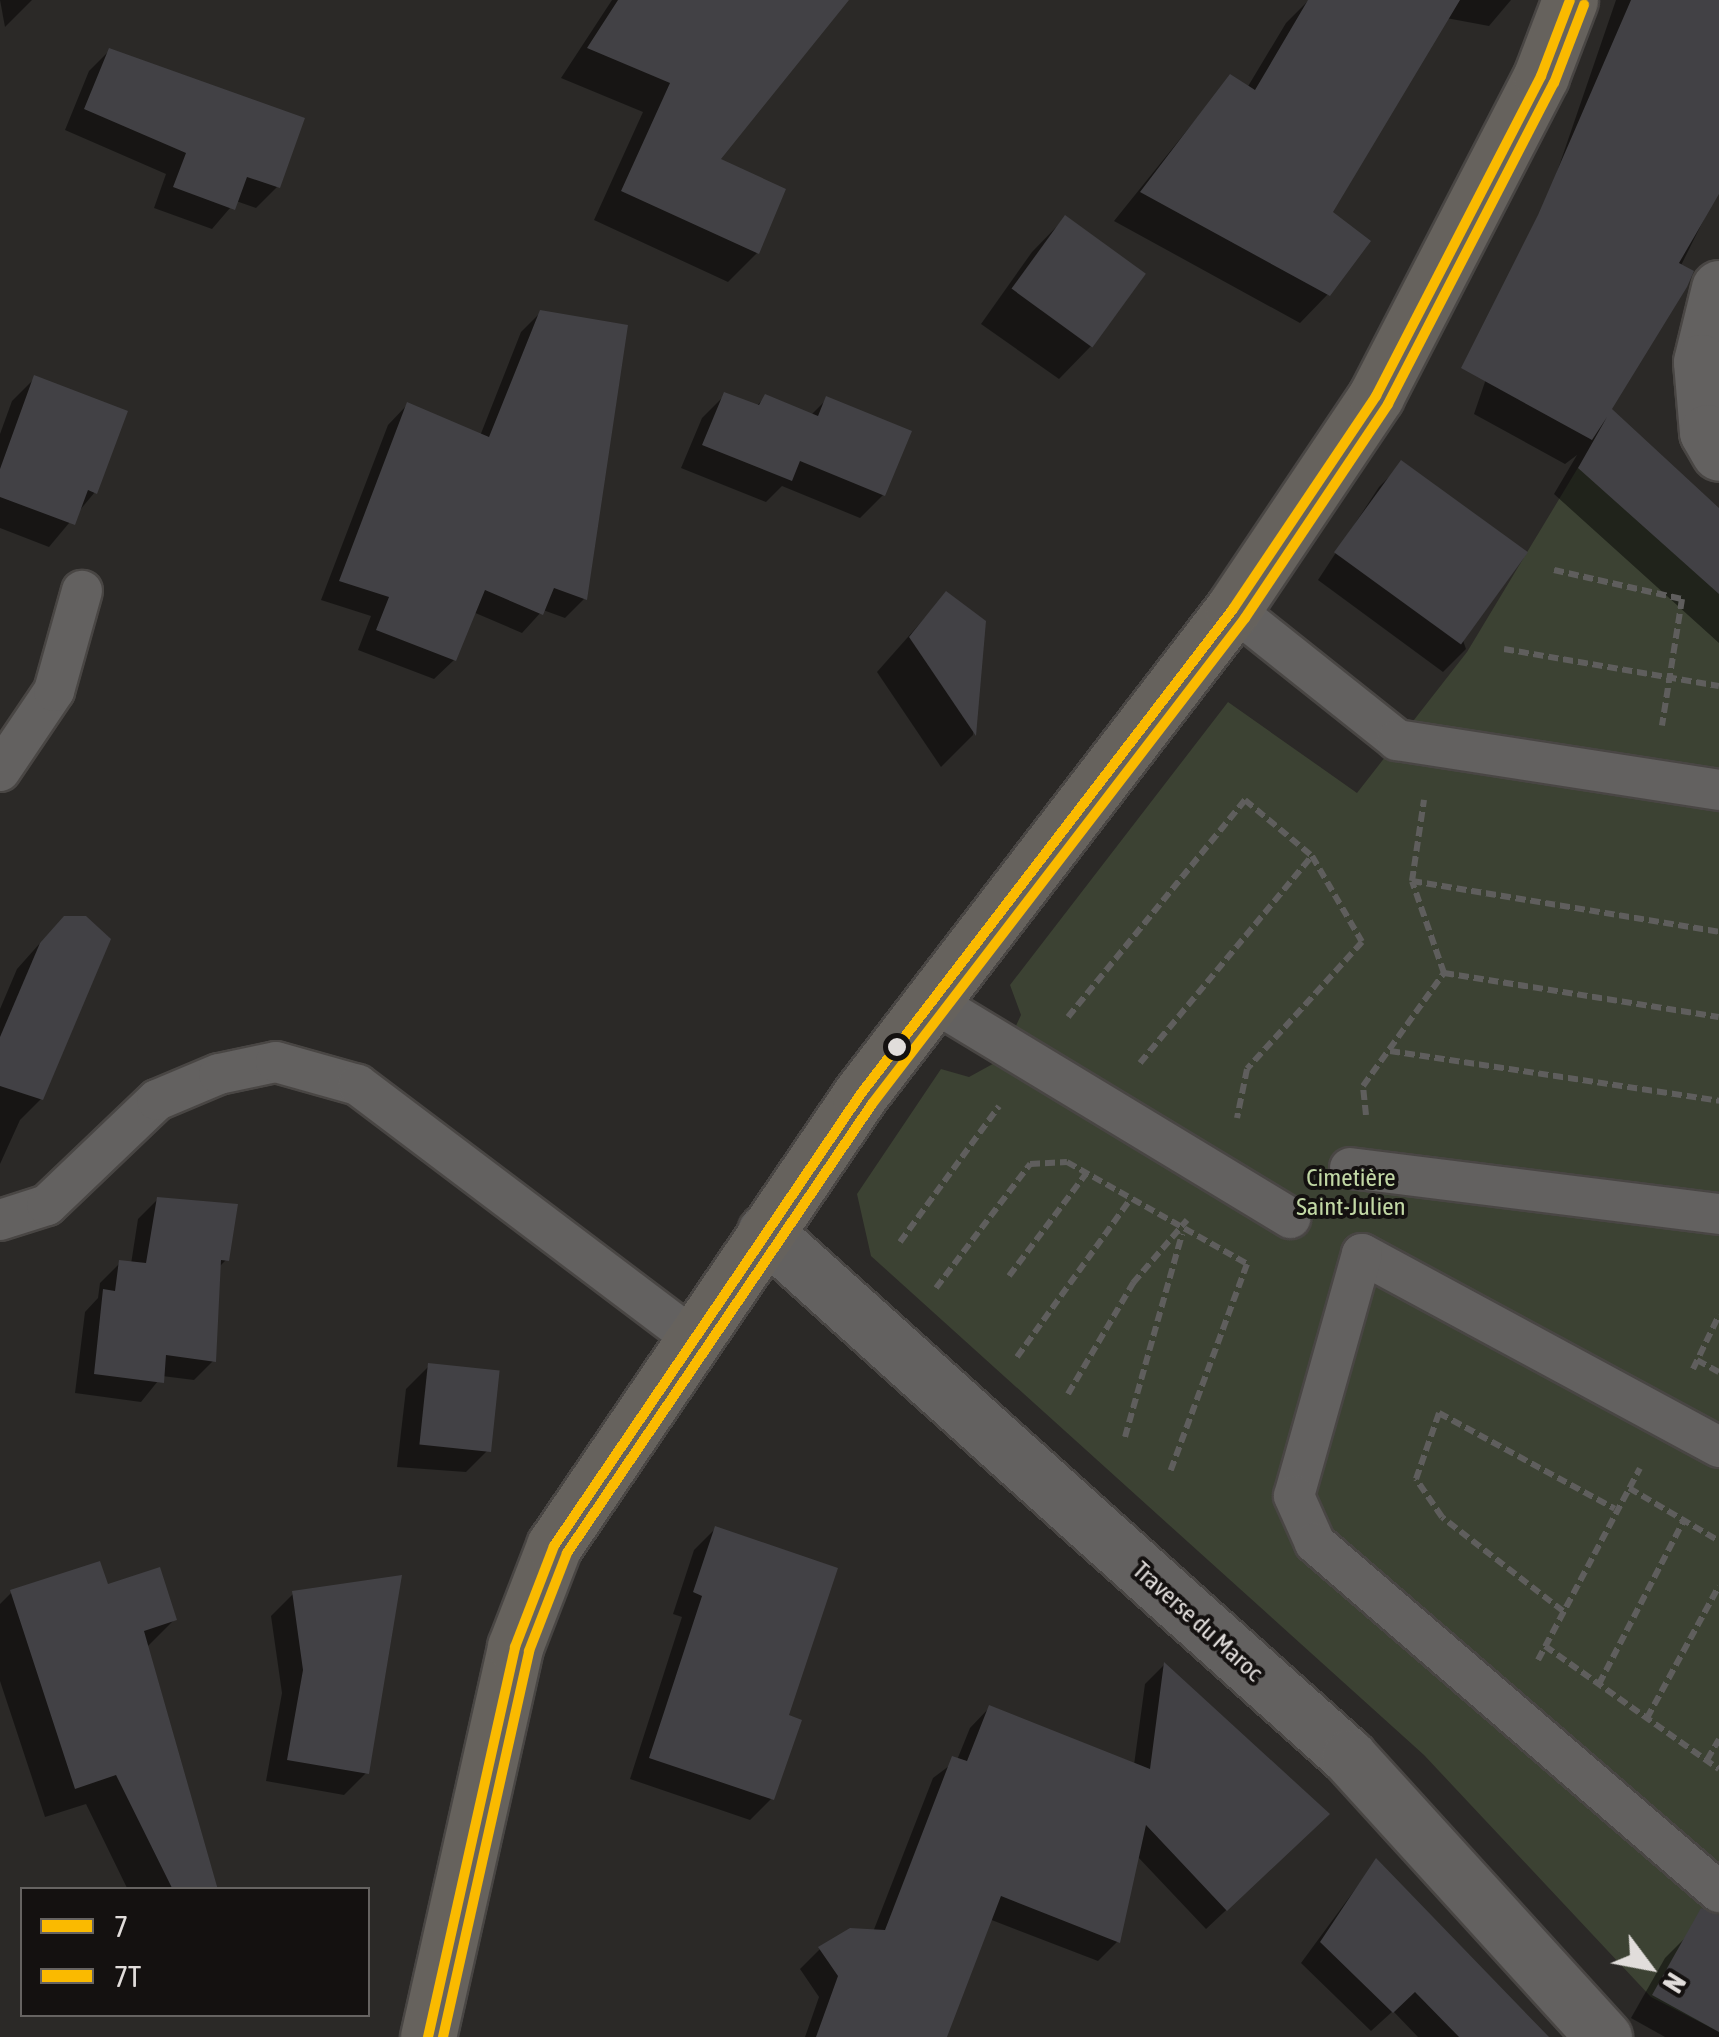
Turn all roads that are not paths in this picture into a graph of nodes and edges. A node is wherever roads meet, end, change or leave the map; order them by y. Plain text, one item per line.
1 (1570, 0) edge
2 (1719, 288) edge
3 (1719, 453) edge
4 (82, 591) dead end
5 (1233, 609) junction
6 (0, 771) edge
7 (1719, 790) edge
8 (932, 1002) junction
9 (1350, 1168) dead end
10 (1719, 1214) edge
11 (1290, 1218) dead end
12 (0, 1220) edge
13 (766, 1232) junction
14 (692, 1338) junction
15 (1719, 1447) edge
16 (1719, 1892) edge
17 (428, 2037) edge
18 (1604, 2037) edge

1 - 5 main road
2 - 3 street
4 - 6 lane
5 - 7 lane
5 - 8 main road
8 - 11 lane
8 - 13 main road
9 - 10 lane
12 - 14 lane
13 - 14 main road
13 - 18 street, Traverse du Maroc
14 - 17 main road
15 - 16 lane

